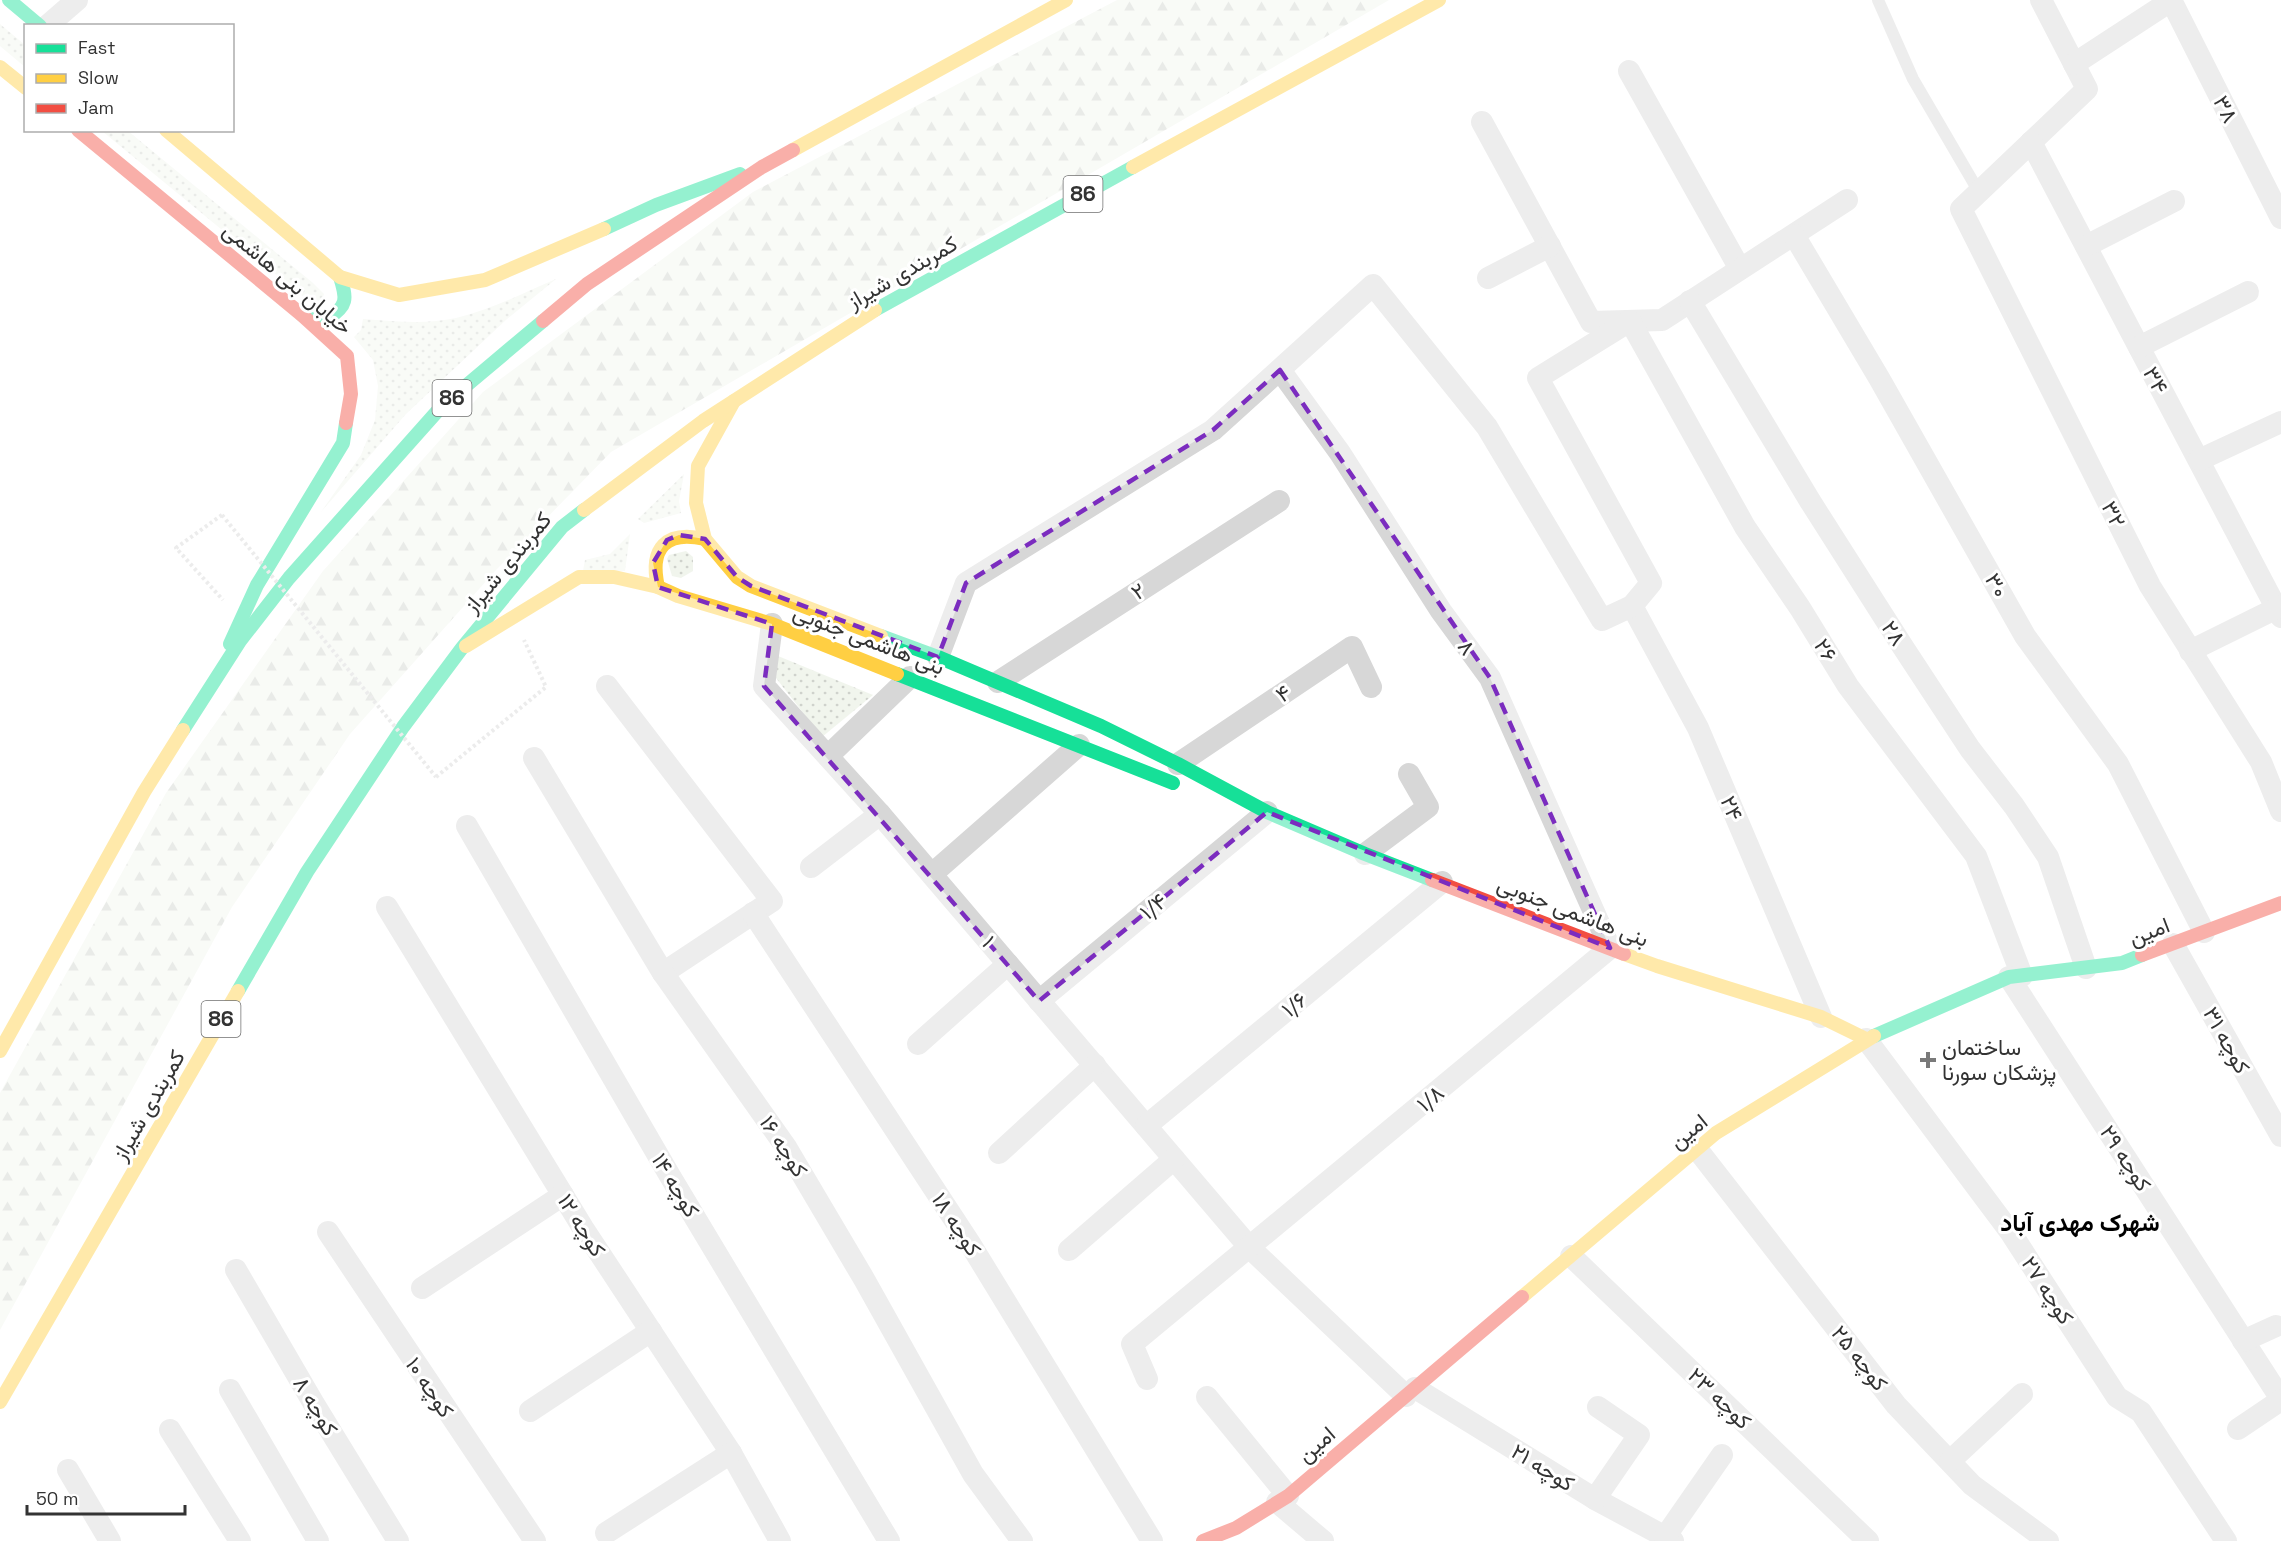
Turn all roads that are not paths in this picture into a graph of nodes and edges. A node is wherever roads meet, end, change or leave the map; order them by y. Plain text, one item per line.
1 (9, 0) edge
2 (77, 0) edge
3 (1066, 0) edge
4 (1439, 0) edge
5 (1878, 0) edge
6 (2041, 0) edge
7 (2166, 2) edge
8 (38, 24) edge
9 (49, 24) edge
10 (2074, 64) junction
11 (0, 67) edge
12 (1629, 71) dead end
13 (24, 86) edge
14 (1482, 122) dead end
15 (80, 132) edge
16 (168, 132) edge
17 (2031, 142) junction
18 (762, 167) junction
19 (1979, 192) junction
20 (1847, 200) dead end
21 (2174, 201) dead end
22 (2281, 218) edge
23 (1794, 235) junction
24 (1550, 246) junction
25 (2086, 246) junction
26 (1740, 269) junction
27 (340, 277) junction
28 (1488, 278) dead end
29 (2248, 292) dead end
30 (1690, 301) junction
31 (302, 315) junction
32 (1630, 321) junction
33 (2139, 347) junction
34 (1280, 370) junction
35 (734, 401) junction
36 (2281, 422) edge
37 (2199, 460) junction
38 (1279, 501) dead end
39 (705, 539) junction
40 (658, 587) junction
41 (1632, 606) junction
42 (2280, 610) edge
43 (772, 624) junction
44 (462, 648) junction
45 (2190, 651) junction
46 (938, 657) junction
47 (910, 677) junction
48 (998, 682) junction
49 (607, 686) dead end
50 (1371, 687) dead end
51 (205, 696) junction
52 (1079, 745) junction
53 (828, 756) junction
54 (534, 758) dead end
55 (1178, 764) junction
56 (1409, 774) dead end
57 (2281, 811) edge
58 (1267, 812) junction
59 (880, 814) junction
60 (467, 826) dead end
61 (1365, 854) junction
62 (811, 867) dead end
63 (932, 874) junction
64 (1442, 882) junction
65 (2281, 903) edge
66 (387, 907) dead end
67 (753, 913) junction
68 (2204, 932) junction
69 (2173, 944) junction
70 (1610, 948) junction
71 (1008, 964) junction
72 (2086, 968) junction
73 (663, 973) junction
74 (2016, 976) junction
75 (1040, 1001) junction
76 (1821, 1017) junction
77 (1866, 1039) junction
78 (918, 1044) dead end
79 (0, 1051) edge
80 (1095, 1065) junction
81 (1146, 1126) junction
82 (2281, 1137) edge
83 (1697, 1149) junction
84 (999, 1153) dead end
85 (1174, 1159) junction
86 (563, 1195) junction
87 (328, 1232) dead end
88 (1250, 1248) junction
89 (1069, 1250) dead end
90 (1571, 1256) junction
91 (236, 1269) dead end
92 (422, 1288) dead end
93 (2276, 1326) dead end
94 (651, 1331) junction
95 (2243, 1341) junction
96 (1148, 1379) dead end
97 (230, 1390) dead end
98 (1410, 1392) junction
99 (2022, 1394) dead end
100 (1207, 1397) dead end
101 (2281, 1400) edge
102 (0, 1402) edge
103 (1598, 1407) dead end
104 (530, 1411) dead end
105 (2238, 1429) dead end
106 (170, 1430) dead end
107 (731, 1453) junction
108 (1722, 1455) dead end
109 (1950, 1461) junction
110 (68, 1470) dead end
111 (1283, 1499) junction
112 (1595, 1499) junction
113 (606, 1533) dead end
114 (1669, 1539) edge
115 (110, 1541) edge
116 (240, 1541) edge
117 (318, 1541) edge
118 (398, 1541) edge
119 (535, 1541) edge
120 (780, 1541) edge
121 (889, 1541) edge
122 (1022, 1541) edge
123 (1152, 1541) edge
124 (1203, 1541) edge
125 (1323, 1541) edge
126 (1868, 1541) edge
127 (2048, 1541) edge
128 (2226, 1541) edge

1 - 8 main road
2 - 9 street
3 - 18 main road, 86
4 - 35 main road, کمربندی شیراز / 86
5 - 19 lane
6 - 10 street
7 - 10 street
7 - 22 street, ۳۸
10 - 17 street
11 - 13 main road
12 - 26 street
14 - 24 street
15 - 31 main road, خیابان بنی هاشمی
16 - 27 main road, خیابان بنی هاشمی
17 - 19 street
17 - 25 street, ۳۴
18 - 27 main road, خیابان بنی هاشمی
18 - 51 main road, 86
19 - 45 street, ۳۲
20 - 23 street
21 - 25 street
23 - 26 street
23 - 68 street, ۳۰
24 - 28 street
24 - 32 street
25 - 33 street, ۳۴
26 - 30 street
27 - 31 main road
29 - 33 street
30 - 32 street
30 - 72 street, ۲۸
31 - 51 main road, خیابان بنی هاشمی
32 - 41 street
32 - 74 street, ۲۶
33 - 37 street, ۳۴
34 - 41 street
34 - 46 street
34 - 70 street, ۸
35 - 39 main road, بنی هاشمی جنوبی
35 - 44 main road, کمربندی شیراز / 86
36 - 37 street
37 - 42 street, ۳۴
38 - 48 street, ۲
39 - 40 main road
39 - 46 main road, بنی هاشمی جنوبی
40 - 43 main road, بنی هاشمی جنوبی
40 - 44 main road, بنی هاشمی جنوبی
41 - 76 street, ۲۴
42 - 45 street
43 - 47 main road, بنی هاشمی جنوبی
43 - 53 street, ۱
44 - 102 main road, کمربندی شیراز / 86
45 - 57 street, ۳۲
46 - 48 main road, بنی هاشمی جنوبی
47 - 52 main road, بنی هاشمی جنوبی
47 - 53 street
48 - 55 main road, بنی هاشمی جنوبی
49 - 67 street
50 - 55 street, ۴
51 - 79 main road, 86
52 - 58 main road, بنی هاشمی جنوبی
52 - 63 street
53 - 59 street, ۱
54 - 73 street, کوچه ۱۶
55 - 58 main road, بنی هاشمی جنوبی
56 - 61 street
58 - 61 main road, بنی هاشمی جنوبی
58 - 75 street, ۱/۴
59 - 62 street
59 - 63 street, ۱
60 - 121 street, کوچه ۱۴
61 - 64 main road, بنی هاشمی جنوبی
63 - 71 street, ۱
64 - 70 main road, بنی هاشمی جنوبی
64 - 81 street, ۱/۶
65 - 68 main road, امین
66 - 86 street, کوچه ۱۲
67 - 73 street
67 - 123 street, کوچه ۱۸
68 - 69 main road, امین
69 - 72 main road, امین
69 - 82 street, کوچه ۳۱
70 - 76 main road, بنی هاشمی جنوبی
70 - 88 street, ۱/۸
71 - 75 street, ۱
71 - 78 street
72 - 74 main road, امین
73 - 122 street, کوچه ۱۶
74 - 77 main road, امین
74 - 95 street, کوچه ۲۹
75 - 80 street, ۱
76 - 77 main road, بنی هاشمی جنوبی
77 - 83 main road, امین
77 - 128 street, کوچه ۲۷
80 - 81 street, ۱
80 - 84 street
81 - 85 street, ۱
83 - 90 main road, امین
83 - 109 street, کوچه ۲۵
85 - 88 street, ۱
85 - 89 street
86 - 92 street
86 - 94 street, کوچه ۱۲
87 - 119 street, کوچه ۱۰
88 - 96 street, ۱/۸
88 - 98 street, کوچه ۲۱
90 - 98 main road, امین
90 - 126 street, کوچه ۲۳
91 - 118 street, کوچه ۸
93 - 95 street
94 - 104 street
94 - 107 street, کوچه ۱۲
95 - 101 street, کوچه ۲۹
97 - 117 street
98 - 111 main road, امین
98 - 112 street, کوچه ۲۱
99 - 109 street
100 - 111 street
101 - 105 street
103 - 112 street
106 - 116 street
107 - 113 street
107 - 120 street, کوچه ۱۲
108 - 114 street
109 - 127 street, کوچه ۲۵
110 - 115 street
111 - 124 main road, امین
111 - 125 street
112 - 114 street, کوچه ۲۱

